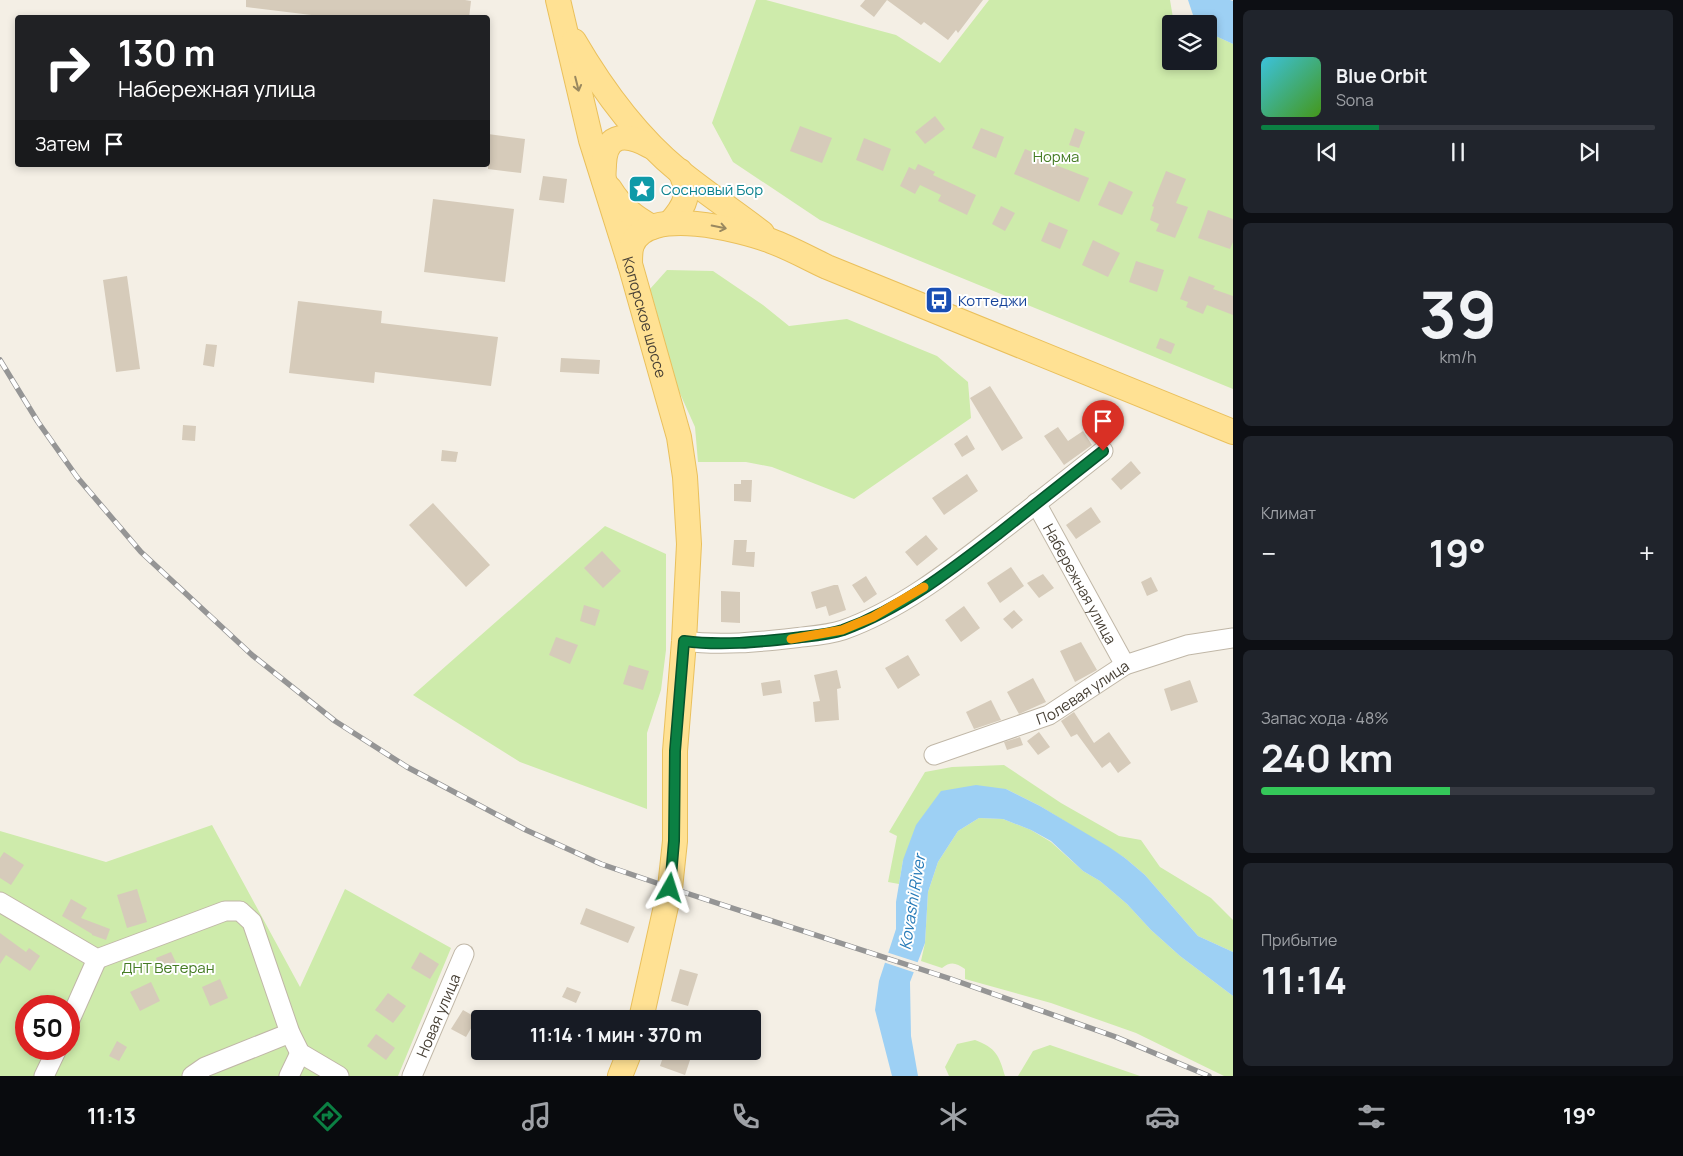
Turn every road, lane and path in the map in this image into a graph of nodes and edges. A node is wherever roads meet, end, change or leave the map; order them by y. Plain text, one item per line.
1 (560, 10) edge
2 (654, 148) junction
3 (680, 171) junction
4 (604, 180) junction
5 (661, 225) junction
6 (771, 241) junction
7 (630, 264) junction
8 (1233, 432) edge
9 (1103, 451) dead end
10 (1036, 503) junction
11 (1233, 638) edge
12 (684, 641) junction
13 (1125, 665) junction
14 (934, 755) dead end
15 (0, 902) edge
16 (464, 954) dead end
17 (98, 959) junction
18 (80, 998) edge
19 (643, 1010) edge
20 (290, 1033) junction
21 (300, 1053) junction
22 (52, 1060) edge
23 (626, 1060) edge
24 (44, 1076) edge
25 (192, 1076) edge
26 (289, 1076) edge
27 (339, 1076) edge
28 (412, 1076) edge
29 (620, 1076) edge

1 - 2 main road
1 -> 4 main road, Копорское шоссе
2 - 3 main road
2 - 4 main road
3 - 5 main road
3 - 6 main road
4 - 5 main road
4 - 7 main road, Копорское шоссе
5 -> 6 main road
5 - 7 main road
6 - 8 main road
7 - 12 main road, Копорское шоссе
9 - 10 street
10 - 12 street
10 - 13 street, Набережная улица
11 - 13 street, Полевая улица
12 - 19 main road
13 - 14 street, Полевая улица
15 - 17 street
16 - 28 street, Новая улица
17 - 18 street
17 - 20 street
20 - 21 street
20 - 25 street
21 - 26 street
21 - 27 street
22 - 24 street
23 - 29 main road

